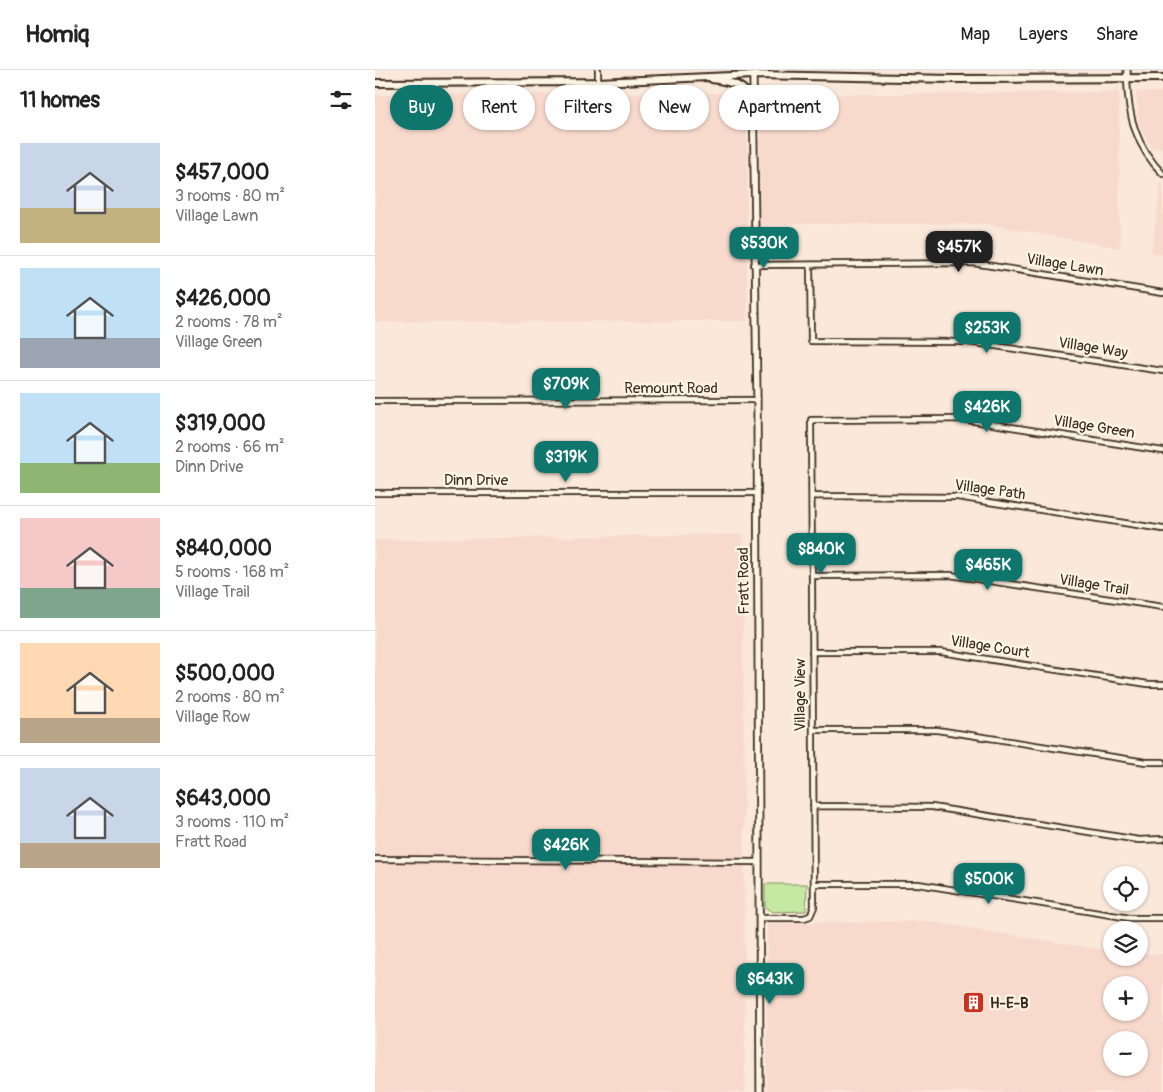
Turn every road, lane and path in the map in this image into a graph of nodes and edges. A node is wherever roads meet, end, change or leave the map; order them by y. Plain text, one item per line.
1 (598, 70) edge
2 (1127, 70) edge
3 (753, 72) edge
4 (696, 76) junction
5 (1163, 78) edge
6 (1127, 79) junction
7 (598, 82) junction
8 (375, 83) edge
9 (739, 85) edge
10 (753, 85) edge
11 (753, 130) edge
12 (1163, 174) edge
13 (754, 265) junction
14 (810, 265) junction
15 (1163, 293) edge
16 (1163, 371) edge
17 (757, 400) junction
18 (375, 401) edge
19 (811, 420) joint
20 (1163, 451) edge
21 (375, 493) edge
22 (756, 493) junction
23 (811, 496) junction
24 (1163, 529) edge
25 (812, 576) junction
26 (1163, 607) edge
27 (812, 652) junction
28 (1163, 684) edge
29 (813, 730) junction
30 (1163, 762) edge
31 (813, 806) junction
32 (1163, 839) edge
33 (375, 859) edge
34 (758, 862) junction
35 (814, 884) junction
36 (759, 918) junction
37 (1163, 918) edge
38 (760, 1092) edge

1 - 7 street
2 - 6 street
3 - 4 main road
3 - 6 main road
3 - 10 street, Fratt Road
4 - 7 main road
4 - 9 main road
5 - 6 main road
6 - 12 street
7 - 8 main road
11 - 13 street, Fratt Road
13 - 14 street, Village Lawn
13 - 17 street, Fratt Road
14 - 15 street, Village Lawn
14 - 16 street, Village Way
17 - 18 street, Remount Road
17 - 22 street, Fratt Road
19 - 20 street, Village Green
19 - 23 street, Village View
21 - 22 street, Dinn Drive
22 - 34 street, Fratt Road
23 - 24 street, Village Path
23 - 25 street, Village View
25 - 26 street, Village Trail
25 - 27 street, Village View
27 - 28 street, Village Court
27 - 29 street, Village View
29 - 30 street
29 - 31 street, Village View
31 - 32 street
31 - 35 street, Village View
33 - 34 street
34 - 36 street, Fratt Road
35 - 36 street, Village View
35 - 37 street
36 - 38 street, Fratt Road

